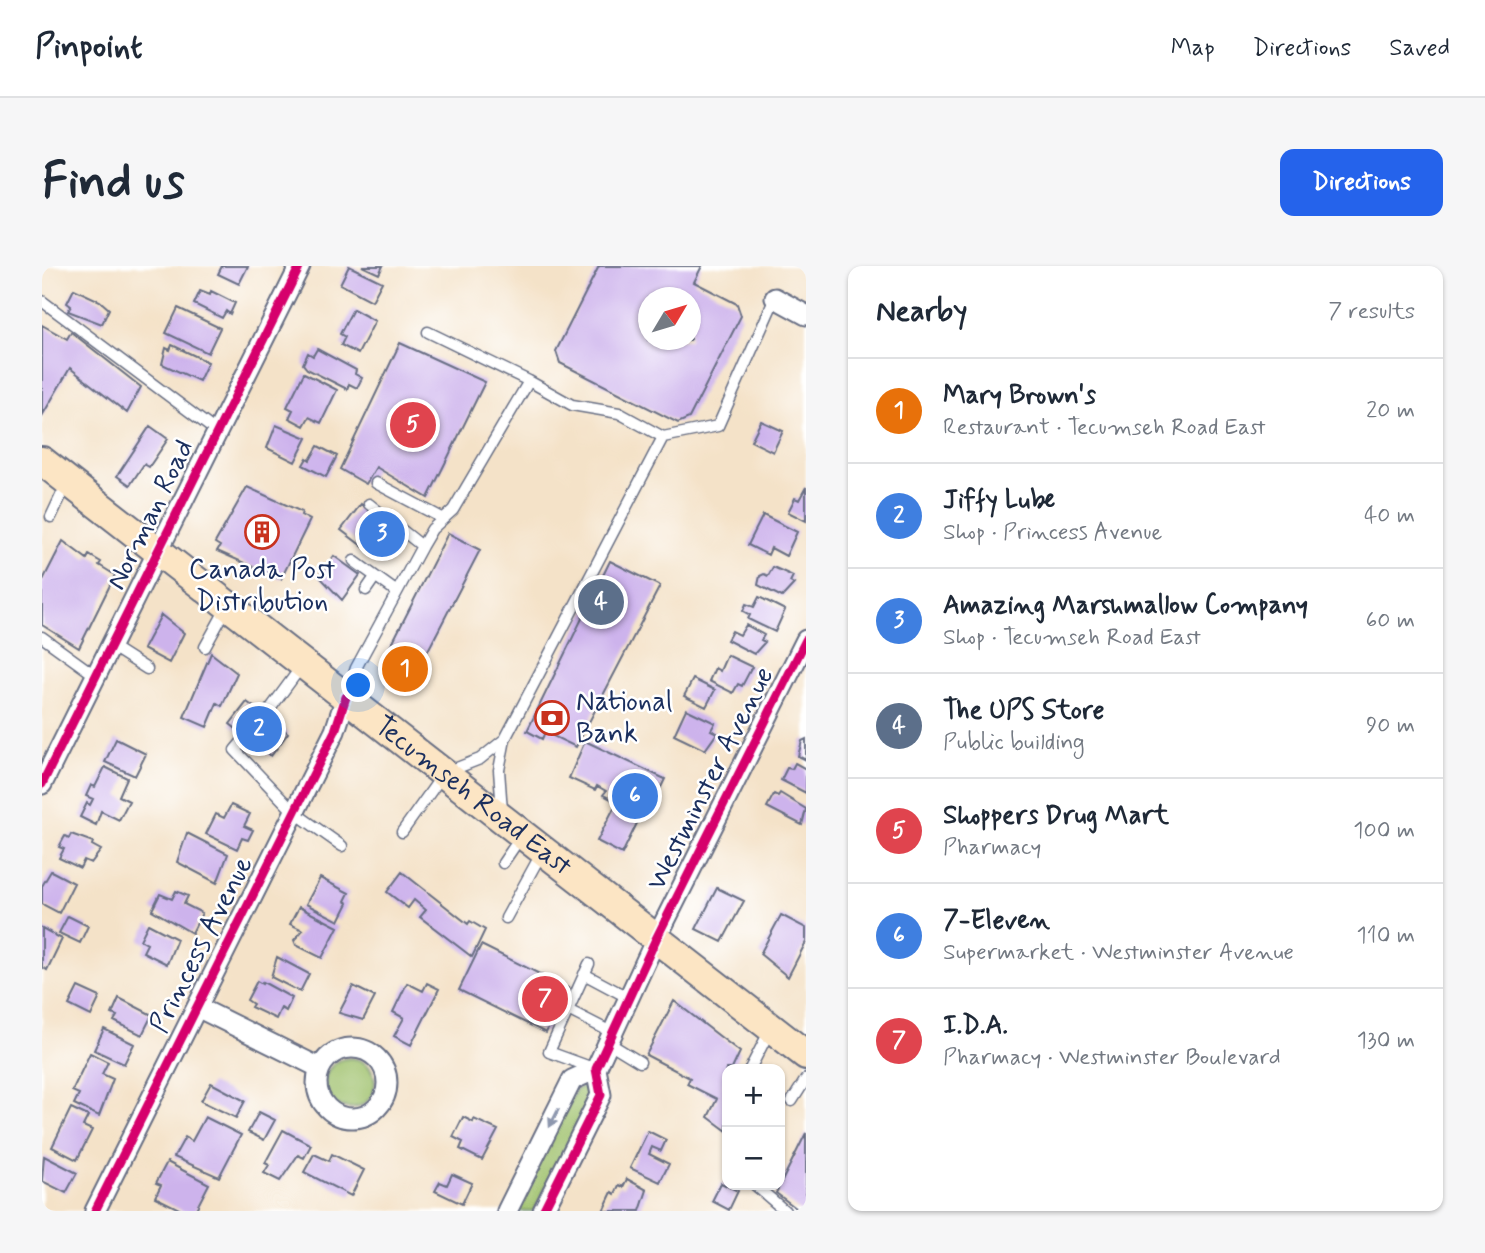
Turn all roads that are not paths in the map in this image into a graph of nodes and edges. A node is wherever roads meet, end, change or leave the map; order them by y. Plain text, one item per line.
1 (300, 266) edge
2 (775, 298) joint
3 (42, 301) edge
4 (806, 315) edge
5 (428, 332) dead end
6 (529, 381) junction
7 (217, 432) junction
8 (663, 437) junction
9 (42, 461) edge
10 (68, 481) junction
11 (376, 483) dead end
12 (369, 504) dead end
13 (51, 517) dead end
14 (442, 518) junction
15 (422, 546) junction
16 (159, 552) junction
17 (354, 561) dead end
18 (375, 577) junction
19 (366, 590) dead end
20 (397, 592) junction
21 (228, 606) junction
22 (42, 637) edge
23 (806, 640) edge
24 (111, 646) junction
25 (205, 647) dead end
26 (303, 664) junction
27 (147, 669) dead end
28 (96, 676) junction
29 (346, 698) junction
30 (265, 716) dead end
31 (246, 737) dead end
32 (505, 739) junction
33 (444, 773) junction
34 (42, 784) edge
35 (294, 812) junction
36 (402, 832) dead end
37 (523, 835) junction
38 (342, 846) dead end
39 (503, 863) dead end
40 (506, 918) dead end
41 (656, 939) junction
42 (629, 998) junction
43 (197, 1007) junction
44 (568, 1010) junction
45 (771, 1028) junction
46 (611, 1038) junction
47 (806, 1055) edge
48 (640, 1062) dead end
49 (753, 1064) edge
50 (320, 1068) dead end
51 (596, 1069) junction
52 (806, 1079) edge
53 (792, 1101) dead end
54 (761, 1190) edge
55 (95, 1211) edge
56 (507, 1211) edge
57 (543, 1211) edge
58 (785, 1211) edge

1 - 7 street, Norman Road
2 - 4 street
2 - 8 lane
3 - 7 lane
5 - 6 lane
6 - 8 lane
6 - 14 lane, Princess Avenue
7 - 16 street, Norman Road
8 - 32 lane
9 - 10 main road, Tecumseh Road East
10 - 13 lane
10 - 16 main road, Tecumseh Road East
11 - 14 lane
12 - 15 lane
14 - 15 lane, Princess Avenue
15 - 20 lane, Princess Avenue
16 - 21 main road, Tecumseh Road East
16 - 24 street, Norman Road
17 - 18 lane
18 - 19 lane
18 - 20 lane
20 - 29 lane, Princess Avenue
21 - 25 lane
21 - 26 main road, Tecumseh Road East
22 - 28 lane
23 - 41 street, Westminster Avenue
24 - 27 lane
24 - 28 street, Norman Road
26 - 29 main road, Tecumseh Road East
26 - 30 lane
28 - 34 street, Norman Road
29 - 33 main road, Tecumseh Road East
29 - 35 street, Princess Avenue
31 - 35 lane
32 - 33 lane
32 - 37 lane
33 - 36 lane
33 - 37 main road, Tecumseh Road East
35 - 38 lane
35 - 43 street, Princess Avenue
37 - 39 lane
37 - 40 lane
37 - 41 main road, Tecumseh Road East
41 - 42 street, Westminster Avenue
41 - 45 main road, Tecumseh Road East
42 - 44 lane
42 - 46 street, Westminster Avenue
43 - 50 street
43 - 55 street, Princess Avenue
44 - 46 lane
44 - 51 lane
45 - 47 main road, Tecumseh Road East
45 - 49 lane
46 - 48 lane
46 - 51 street, Westminster Avenue
51 -> 56 street
51 - 57 street
52 - 53 lane
54 - 58 lane

